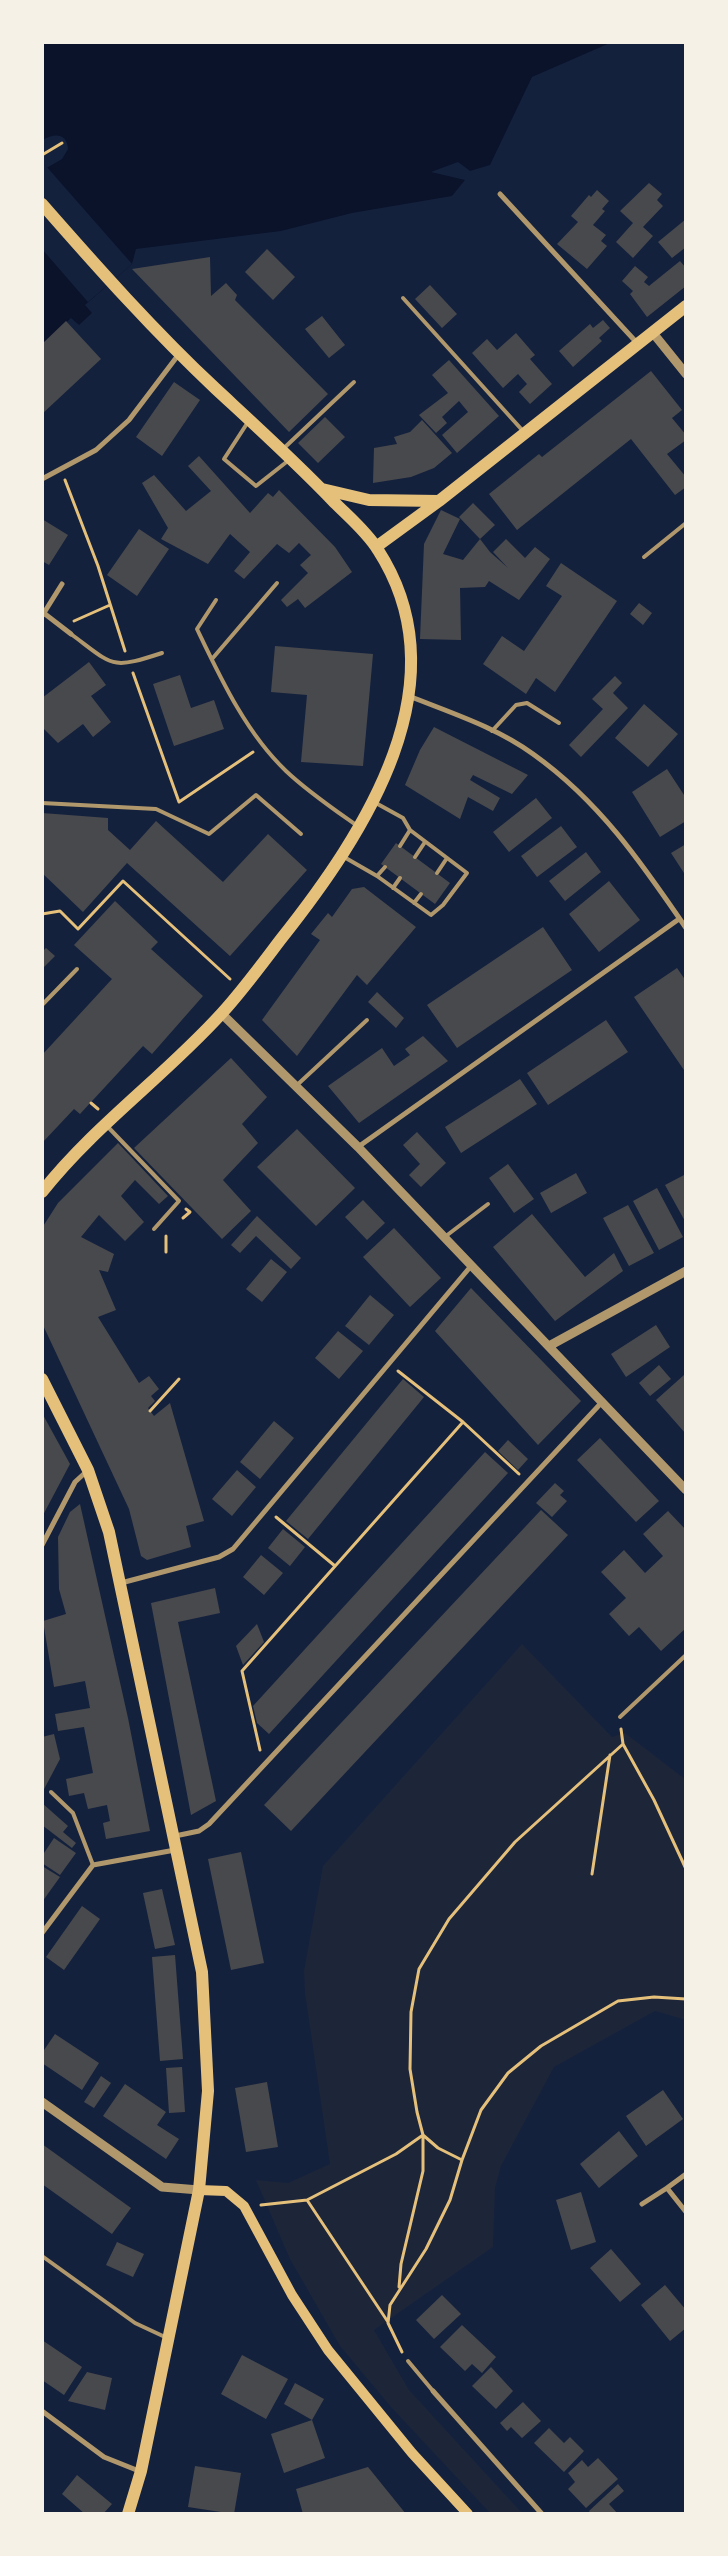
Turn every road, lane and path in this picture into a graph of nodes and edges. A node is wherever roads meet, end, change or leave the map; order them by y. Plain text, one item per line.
1 (62, 143) dead end
2 (42, 154) edge
3 (500, 194) dead end
4 (42, 204) edge
5 (403, 298) dead end
6 (686, 306) edge
7 (653, 332) junction
8 (638, 344) junction
9 (178, 354) junction
10 (686, 374) edge
11 (354, 382) dead end
12 (250, 420) junction
13 (525, 433) junction
14 (286, 455) junction
15 (42, 479) edge
16 (322, 489) junction
17 (439, 501) junction
18 (686, 523) edge
19 (376, 547) junction
20 (644, 557) dead end
21 (277, 582) dead end
22 (62, 584) dead end
23 (216, 600) dead end
24 (110, 605) dead end
25 (44, 615) edge
26 (61, 626) junction
27 (71, 634) joint
28 (162, 653) dead end
29 (212, 659) junction
30 (408, 696) junction
31 (559, 723) dead end
32 (492, 731) junction
33 (374, 802) junction
34 (42, 803) edge
35 (360, 828) junction
36 (410, 830) junction
37 (301, 834) dead end
38 (425, 842) junction
39 (400, 846) dead end
40 (342, 856) junction
41 (415, 857) dead end
42 (447, 858) junction
43 (385, 867) dead end
44 (437, 873) dead end
45 (377, 876) junction
46 (400, 878) dead end
47 (393, 888) junction
48 (421, 894) dead end
49 (414, 903) junction
50 (42, 914) edge
51 (679, 919) junction
52 (686, 928) edge
53 (77, 969) dead end
54 (242, 990) junction
55 (42, 1005) edge
56 (222, 1014) junction
57 (368, 1020) dead end
58 (296, 1086) junction
59 (105, 1124) junction
60 (358, 1147) junction
61 (42, 1192) edge
62 (488, 1204) dead end
63 (154, 1229) dead end
64 (444, 1238) junction
65 (470, 1266) junction
66 (686, 1271) edge
67 (548, 1346) junction
68 (388, 1363) junction
69 (42, 1379) edge
70 (179, 1379) dead end
71 (603, 1401) junction
72 (150, 1411) dead end
73 (462, 1422) junction
74 (88, 1470) junction
75 (528, 1482) junction
76 (686, 1490) edge
77 (266, 1510) junction
78 (42, 1545) edge
79 (335, 1566) junction
80 (121, 1582) junction
81 (686, 1655) edge
82 (620, 1717) joint
83 (622, 1744) junction
84 (610, 1755) junction
85 (264, 1766) junction
86 (51, 1792) dead end
87 (175, 1836) junction
88 (178, 1850) junction
89 (93, 1865) junction
90 (686, 1869) edge
91 (592, 1874) dead end
92 (42, 1933) edge
93 (686, 1999) edge
94 (42, 2102) edge
95 (423, 2135) junction
96 (462, 2160) junction
97 (686, 2174) edge
98 (667, 2188) junction
99 (200, 2190) junction
100 (307, 2200) junction
101 (642, 2204) dead end
102 (244, 2206) junction
103 (686, 2212) edge
104 (42, 2256) edge
105 (399, 2288) junction
106 (388, 2323) junction
107 (170, 2339) junction
108 (408, 2361) joint
109 (433, 2391) joint
110 (42, 2411) edge
111 (141, 2471) junction
112 (128, 2514) edge
113 (468, 2514) edge
114 (542, 2514) edge

1 - 2 path
3 - 8 street
4 - 9 main road
5 - 13 lane
6 - 7 main road
7 - 8 main road
7 - 10 street
8 - 13 main road
9 - 12 main road
9 - 15 street
11 - 14 lane
12 - 14 main road
12 - 14 lane
13 - 17 main road
14 - 16 main road
16 - 17 main road
16 - 19 main road
17 - 19 main road
18 - 20 lane
19 - 30 main road
21 - 29 lane
22 - 25 street
23 - 29 lane
24 - 26 path
25 - 26 street
26 - 27 street
27 - 28 lane
29 - 35 lane
30 - 32 street
30 - 33 main road
31 - 32 lane
32 - 51 street
33 - 35 main road
33 - 36 lane
34 - 37 lane
35 - 40 main road
36 - 38 lane
36 - 39 lane
38 - 41 lane
38 - 42 lane
40 - 45 lane
40 - 54 main road
42 - 44 lane
42 - 49 lane
43 - 45 lane
45 - 47 lane
46 - 47 lane
47 - 49 lane
48 - 49 lane
50 - 54 path
51 - 52 street
51 - 60 street
53 - 55 lane
54 - 56 main road
56 - 58 street
56 - 59 main road
57 - 58 lane
58 - 60 street
59 - 61 main road
59 - 63 lane
60 - 64 street
62 - 64 lane
64 - 65 street
65 - 67 street
65 - 68 street
66 - 67 street
67 - 71 street
68 - 73 path
68 - 77 street
69 - 74 main road
70 - 72 path
71 - 75 street
71 - 76 street
73 - 75 path
73 - 79 path
74 - 78 street
74 - 80 main road
75 - 85 street
77 - 79 path
77 - 80 street
79 - 85 path
80 - 87 main road
81 - 82 lane
82 - 83 path
83 - 84 path
83 - 90 path
84 - 91 path
84 - 95 path
85 - 87 street
86 - 89 lane
87 - 88 main road
88 - 89 street
88 - 99 main road
89 - 92 street
93 - 96 path
94 - 99 street
95 - 96 path
95 - 100 path
95 - 105 path
96 - 105 path
97 - 98 street
98 - 101 street
98 - 103 street
99 - 102 main road
99 - 107 main road
100 - 102 path
100 - 106 path
102 - 113 main road
104 - 107 lane
105 - 106 path
106 - 108 path
107 - 111 main road
108 - 109 lane
109 - 114 street
110 - 111 street
111 - 112 main road

